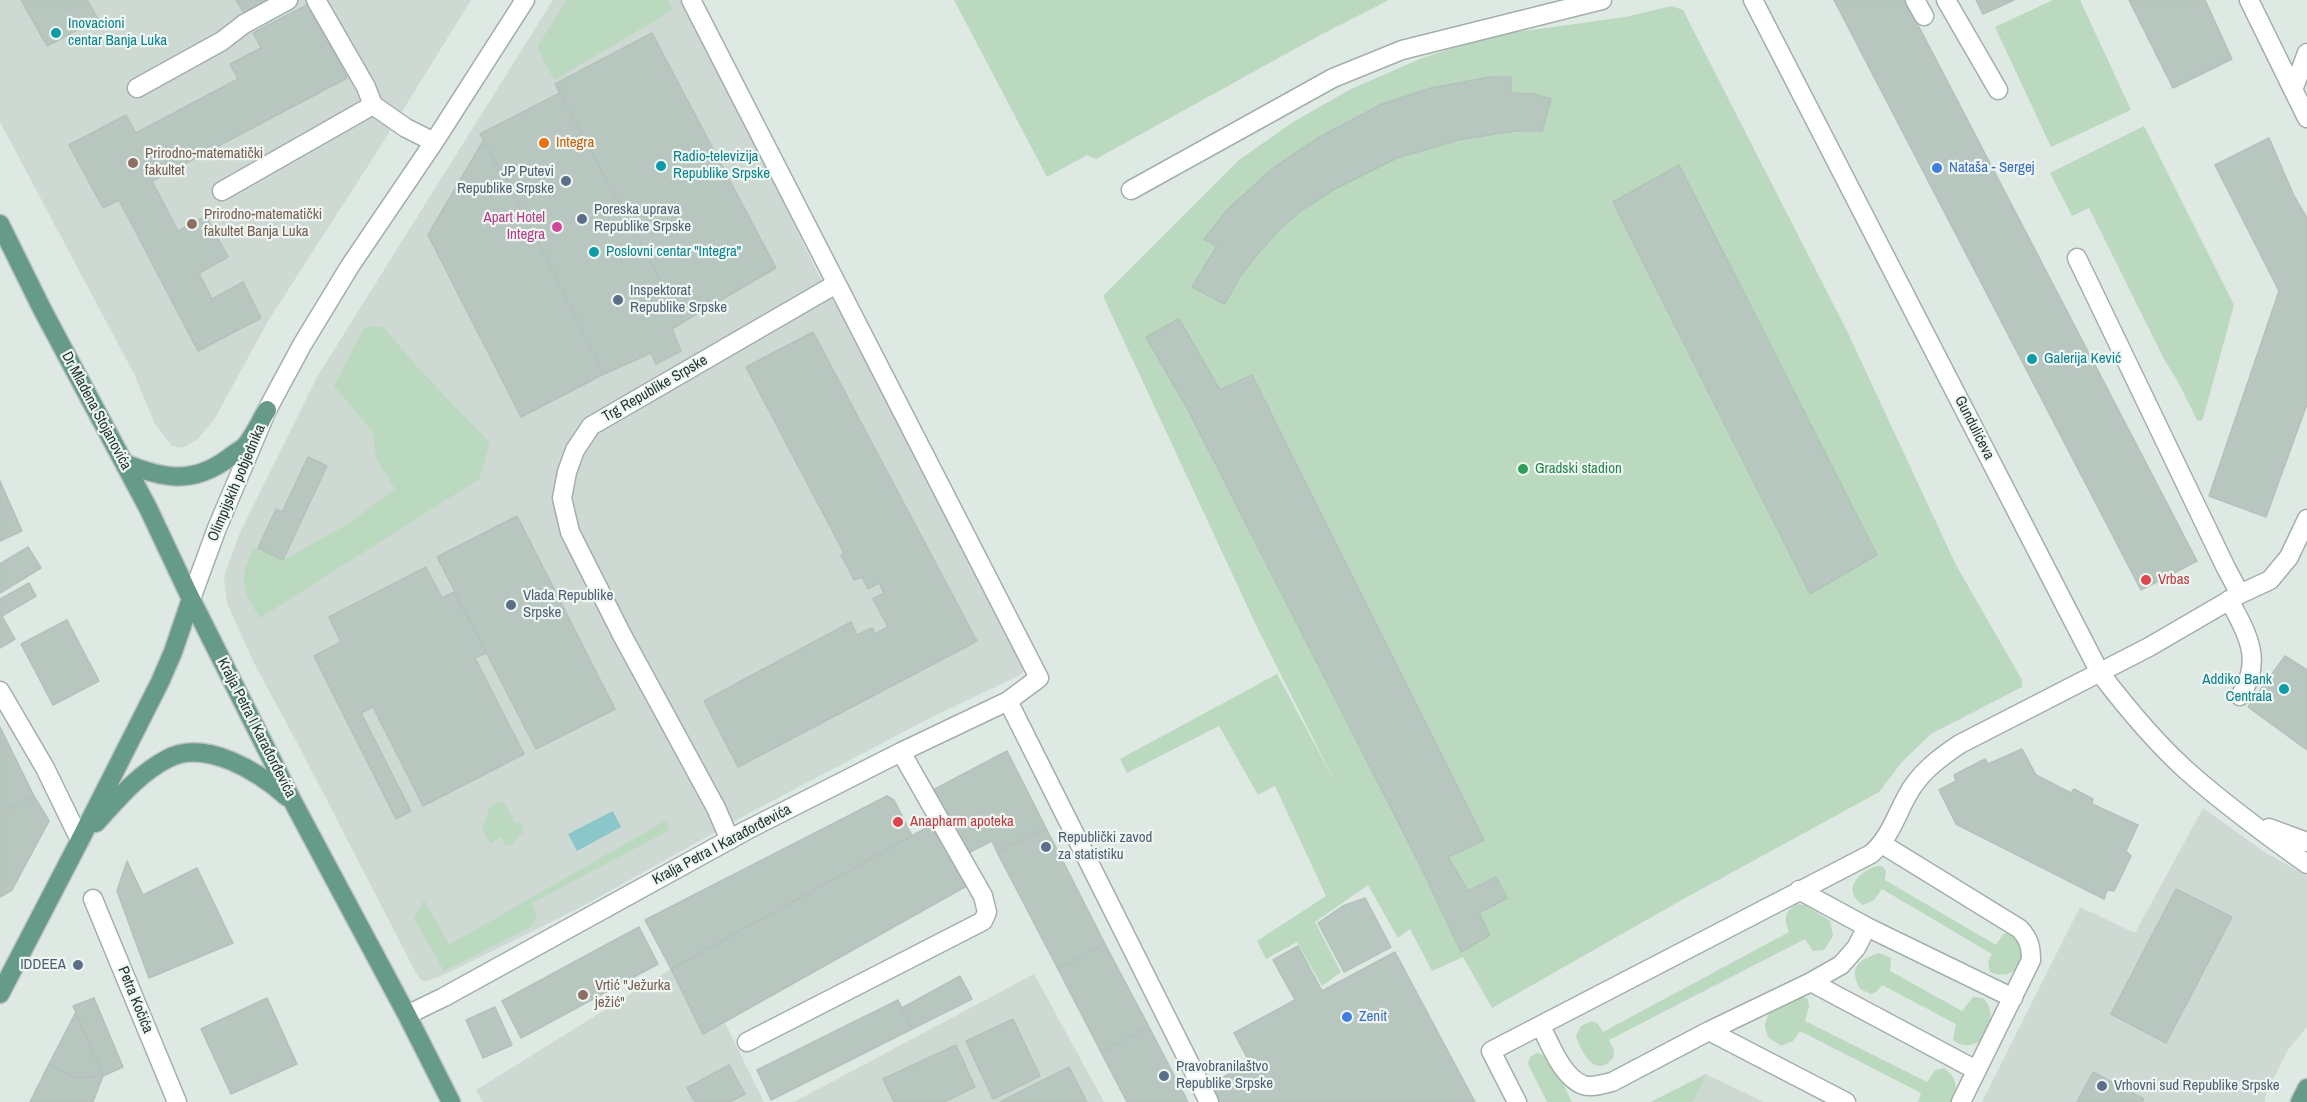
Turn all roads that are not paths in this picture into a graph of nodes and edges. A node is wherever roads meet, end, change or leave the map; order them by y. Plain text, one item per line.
1 (288, 0) edge
2 (316, 0) edge
3 (525, 0) edge
4 (692, 0) edge
5 (1602, 0) edge
6 (1753, 0) edge
7 (1946, 0) edge
8 (2249, 0) edge
9 (2307, 53) edge
10 (137, 88) dead end
11 (1998, 90) dead end
12 (2293, 90) junction
13 (373, 105) junction
14 (2307, 118) edge
15 (434, 142) junction
16 (1131, 190) dead end
17 (222, 191) dead end
18 (0, 224) edge
19 (2077, 258) dead end
20 (836, 284) junction
21 (267, 410) junction
22 (124, 463) junction
23 (2307, 519) edge
24 (2235, 597) junction
25 (191, 599) junction
26 (2100, 673) junction
27 (0, 692) edge
28 (2240, 696) dead end
29 (1008, 701) junction
30 (901, 752) junction
31 (293, 802) junction
32 (2245, 819) junction
33 (80, 840) junction
34 (730, 840) junction
35 (2307, 842) edge
36 (1882, 844) junction
37 (2307, 864) edge
38 (1799, 890) junction
39 (93, 899) dead end
40 (1868, 927) junction
41 (1811, 982) junction
42 (0, 994) edge
43 (2013, 998) junction
44 (407, 1015) junction
45 (1541, 1027) junction
46 (1709, 1030) junction
47 (747, 1042) dead end
48 (1976, 1070) junction
49 (2307, 1088) edge
50 (177, 1102) edge
51 (451, 1102) edge
52 (1209, 1102) edge
53 (1517, 1102) edge
54 (1846, 1102) edge
55 (1961, 1102) edge
56 (2300, 1102) edge

1 - 10 street
2 - 13 street
3 - 15 street, Olimpijskih pobjednika
4 - 20 street
5 - 16 street
6 - 26 street, Gundulićeva
7 - 11 street
8 - 12 street
9 - 12 street
12 - 14 street
13 - 15 street
13 - 17 street
15 - 21 street, Olimpijskih pobjednika
18 - 22 main road, Dr Mladena Stojanovića
19 - 24 street
20 - 29 street, Kralja Petra I Karađorđevića
20 - 34 street, Trg Republike Srpske
21 - 22 main road
21 - 25 street, Olimpijskih pobjednika
22 - 25 main road, Dr Mladena Stojanovića
23 - 24 street
24 - 26 street
24 - 28 street
25 - 31 main road, Kralja Petra I Karađorđevića
25 - 33 main road, Olimpijskih pobjednika
26 - 32 street, Gundulićeva
26 - 36 street
27 - 33 street
29 - 30 street, Kralja Petra I Karađorđevića
29 - 52 street
30 - 34 street, Kralja Petra I Karađorđevića
30 - 47 street
31 - 33 main road
31 - 44 main road, Kralja Petra I Karađorđevića
32 - 35 street, Gundulićeva
32 - 37 street, Gundulićeva
33 - 42 main road, Olimpijskih pobjednika
34 - 44 street, Kralja Petra I Karađorđevića
36 - 38 street
36 - 43 street
38 - 40 street
38 - 45 street
39 - 50 street, Petra Kočića
40 - 41 street
40 - 43 street
41 - 46 street
41 - 48 street
43 - 48 street
44 - 51 main road, Kralja Petra I Karađorđevića
45 - 46 street
45 - 53 street
46 - 54 street
48 - 55 street
49 - 56 main road

